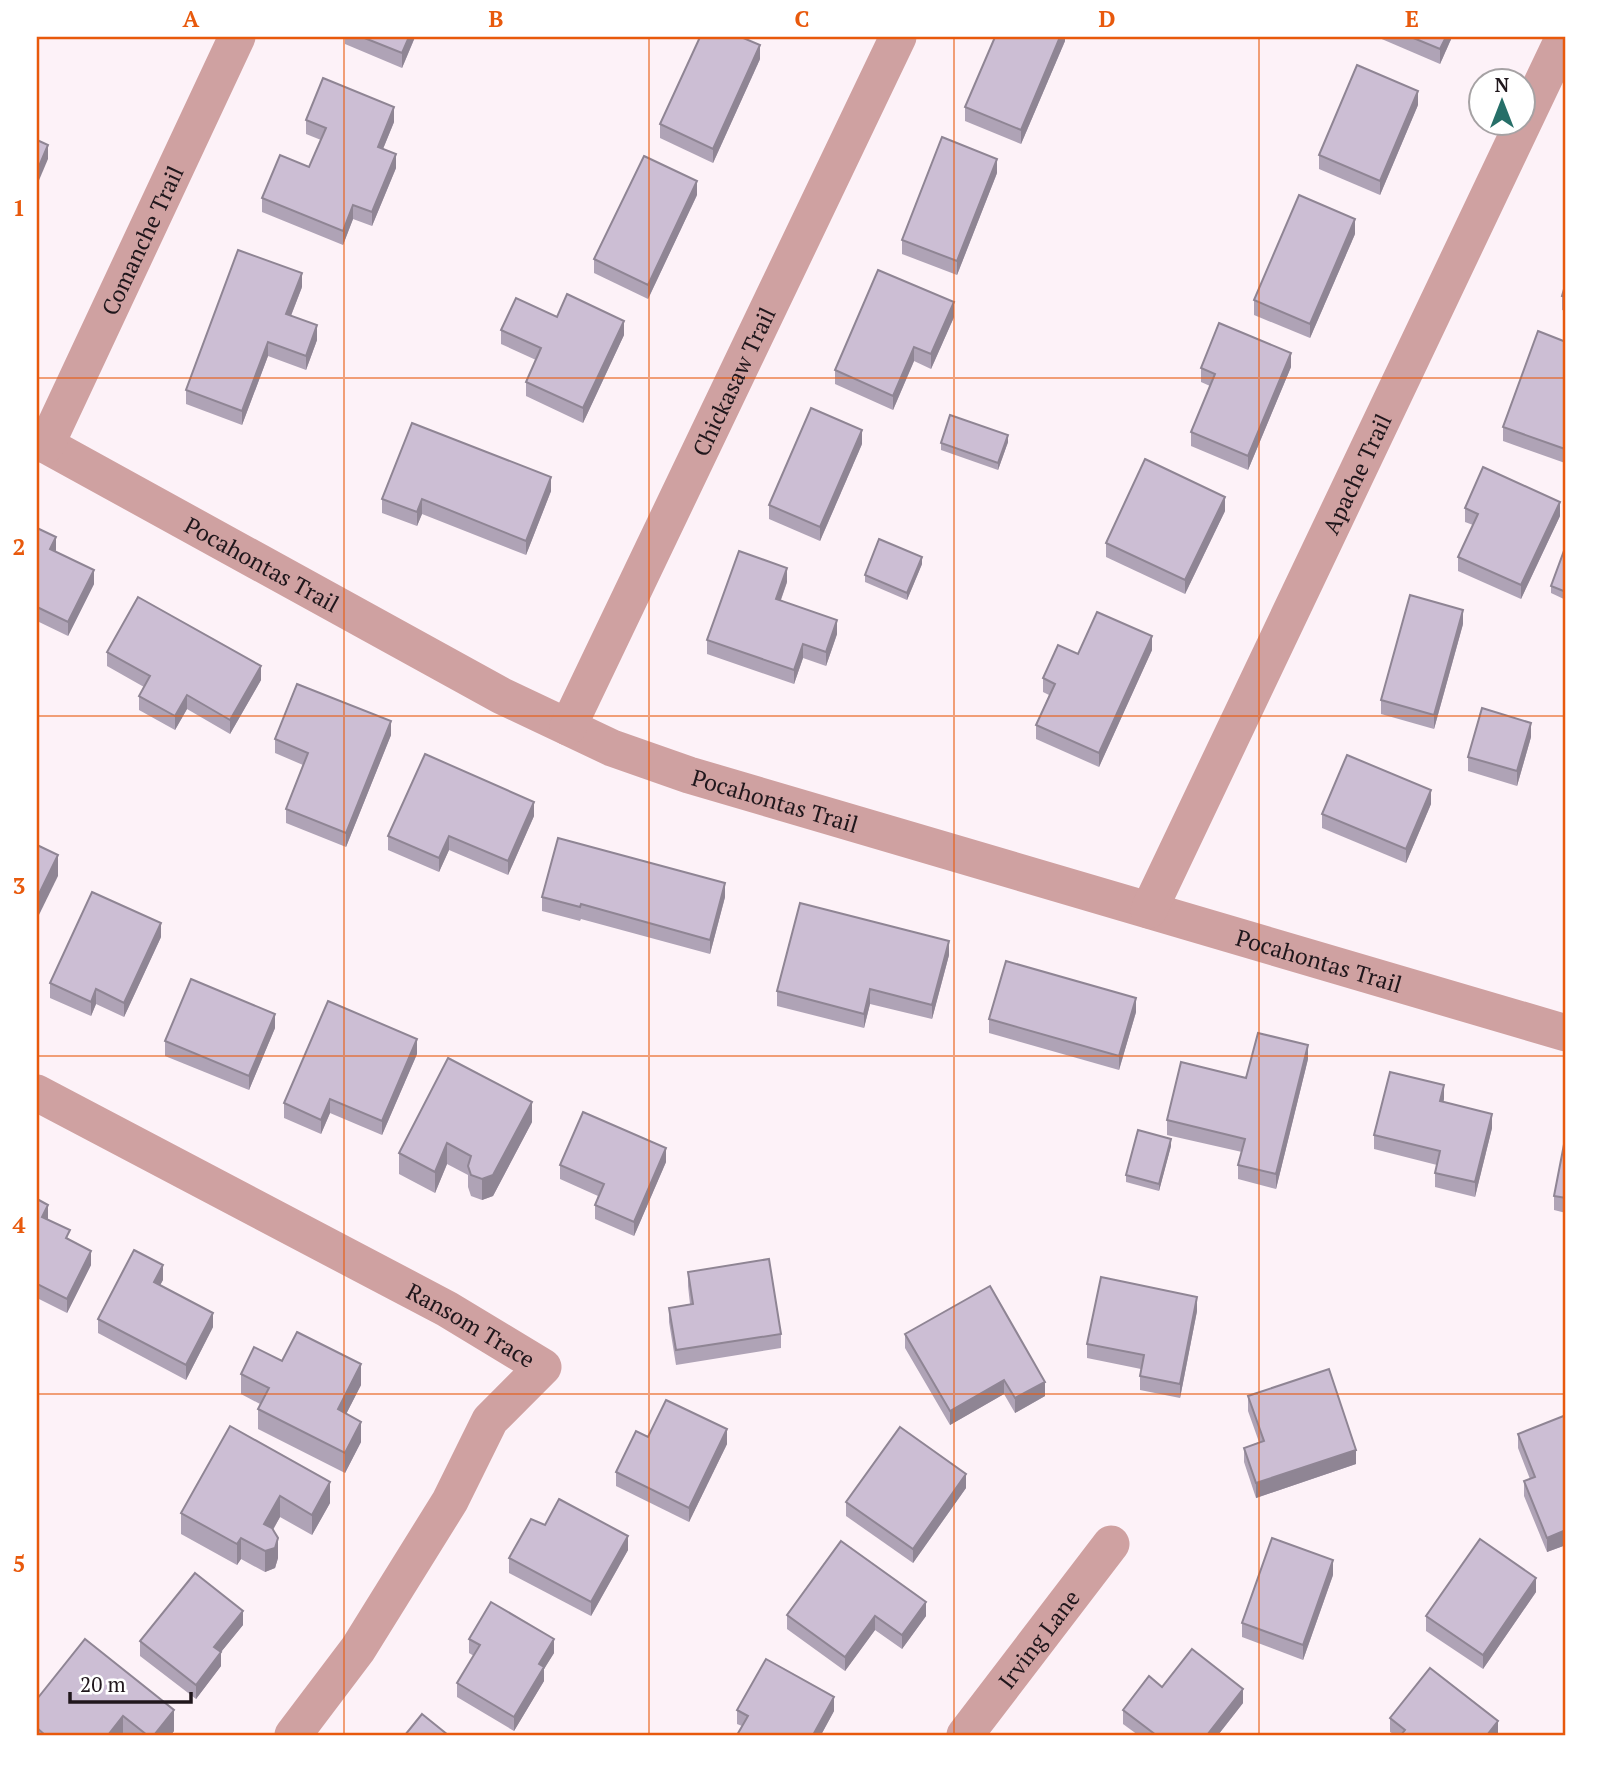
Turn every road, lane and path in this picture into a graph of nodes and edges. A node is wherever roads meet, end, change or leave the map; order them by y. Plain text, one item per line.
1 (237, 37) edge
2 (898, 37) edge
3 (1564, 37) edge
4 (41, 442) edge
5 (568, 727) junction
6 (1149, 911) junction
7 (1566, 1034) edge
8 (37, 1093) edge
9 (1111, 1544) dead end
10 (293, 1735) edge
11 (965, 1735) edge

1 - 4 street, Comanche Trail
2 - 5 street, Chickasaw Trail
3 - 6 street, Apache Trail
4 - 5 street, Pocahontas Trail
5 - 6 street, Pocahontas Trail
6 - 7 street, Pocahontas Trail
8 - 10 street, Ransom Trace
9 - 11 street, Irving Lane

